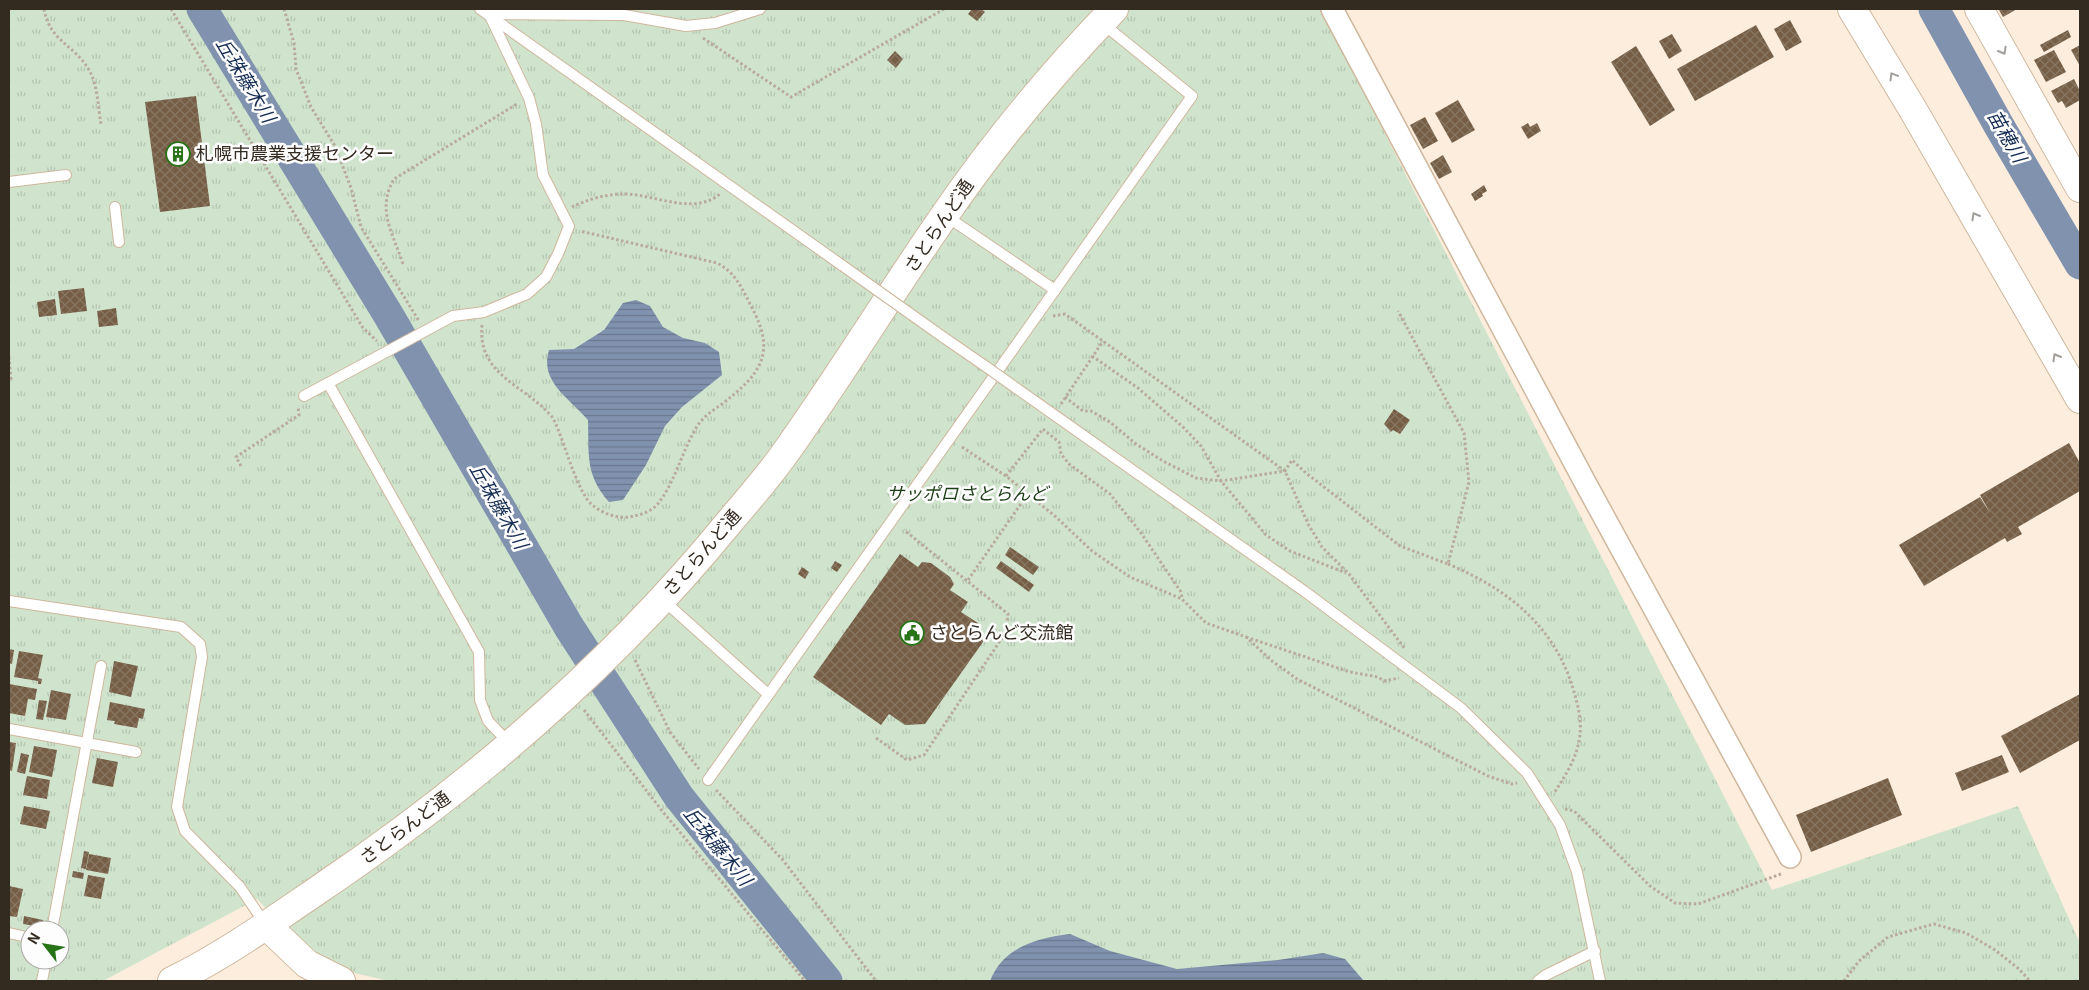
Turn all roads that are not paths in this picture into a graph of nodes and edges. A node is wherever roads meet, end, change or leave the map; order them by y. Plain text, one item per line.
1 (760, 9) edge
2 (1332, 9) edge
3 (1852, 9) edge
4 (1979, 9) edge
5 (620, 12) edge
6 (486, 13) edge
7 (1107, 16) edge
8 (66, 176) dead end
9 (9, 182) edge
10 (2080, 188) edge
11 (115, 207) dead end
12 (944, 215) junction
13 (119, 242) dead end
14 (1055, 290) junction
15 (328, 383) junction
16 (304, 396) road end
17 (2080, 399) edge
18 (662, 600) junction
19 (9, 601) edge
20 (101, 666) dead end
21 (768, 694) junction
22 (9, 728) edge
23 (86, 742) junction
24 (512, 745) junction
25 (136, 752) dead end
26 (708, 780) road end
27 (1786, 865) road end
28 (54, 920) edge
29 (266, 925) junction
30 (1595, 951) junction
31 (172, 981) edge
32 (340, 981) edge
33 (1538, 981) edge
34 (1600, 981) edge

1 - 5 lane
2 - 27 street
17 -> 3 street
4 -> 10 street
5 - 6 lane
6 - 15 lane
6 - 30 lane, bridge
7 - 12 street, さとらんど通
7 - 14 lane
8 - 9 lane
11 - 13 lane
12 - 14 lane
12 - 18 street, さとらんど通
14 - 21 lane
15 - 16 lane
15 - 24 lane
18 - 21 lane
18 - 24 street, さとらんど通
19 - 29 lane
20 - 23 lane
21 - 26 lane
22 - 23 lane
23 - 25 lane
23 - 28 lane
24 - 29 street, さとらんど通
29 - 31 street, さとらんど通
29 - 32 street
30 - 33 lane
30 - 34 lane

